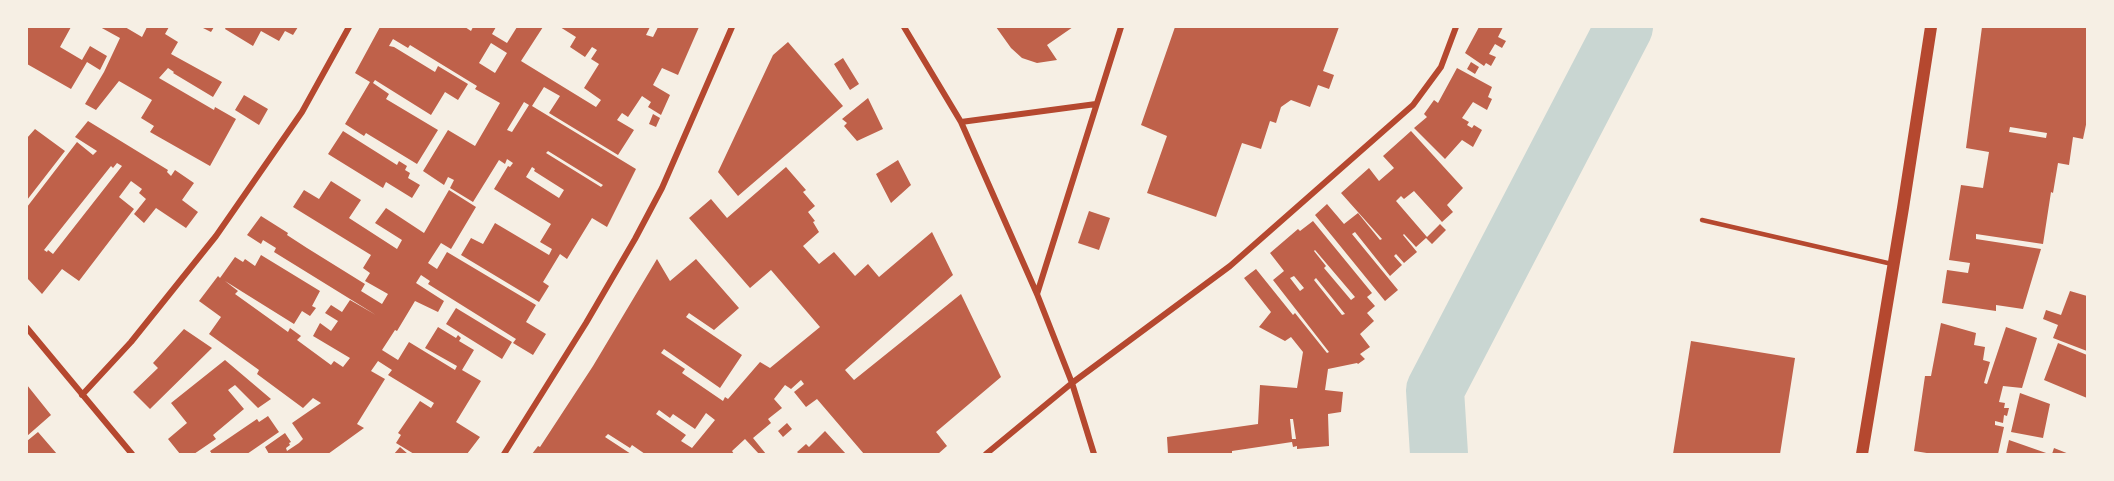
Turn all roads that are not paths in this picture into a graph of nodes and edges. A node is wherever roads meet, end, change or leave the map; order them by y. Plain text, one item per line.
1 (349, 27) edge
2 (732, 27) edge
3 (904, 27) edge
4 (1121, 27) edge
5 (1456, 27) edge
6 (1931, 27) edge
7 (1096, 104) junction
8 (961, 122) junction
9 (1702, 220) dead end
10 (1894, 265) junction
11 (1037, 294) junction
12 (27, 328) edge
13 (1072, 384) junction
14 (82, 395) junction
15 (132, 454) edge
16 (504, 454) edge
17 (986, 454) edge
18 (1094, 454) edge
19 (1863, 454) edge

1 - 14 street
2 - 16 street
3 - 8 street
4 - 7 street
5 - 13 street
6 - 10 main road
7 - 8 street
7 - 11 street
8 - 11 street
9 - 10 lane
10 - 19 main road
11 - 13 street
12 - 14 street
13 - 17 street
13 - 18 street
14 - 15 street

